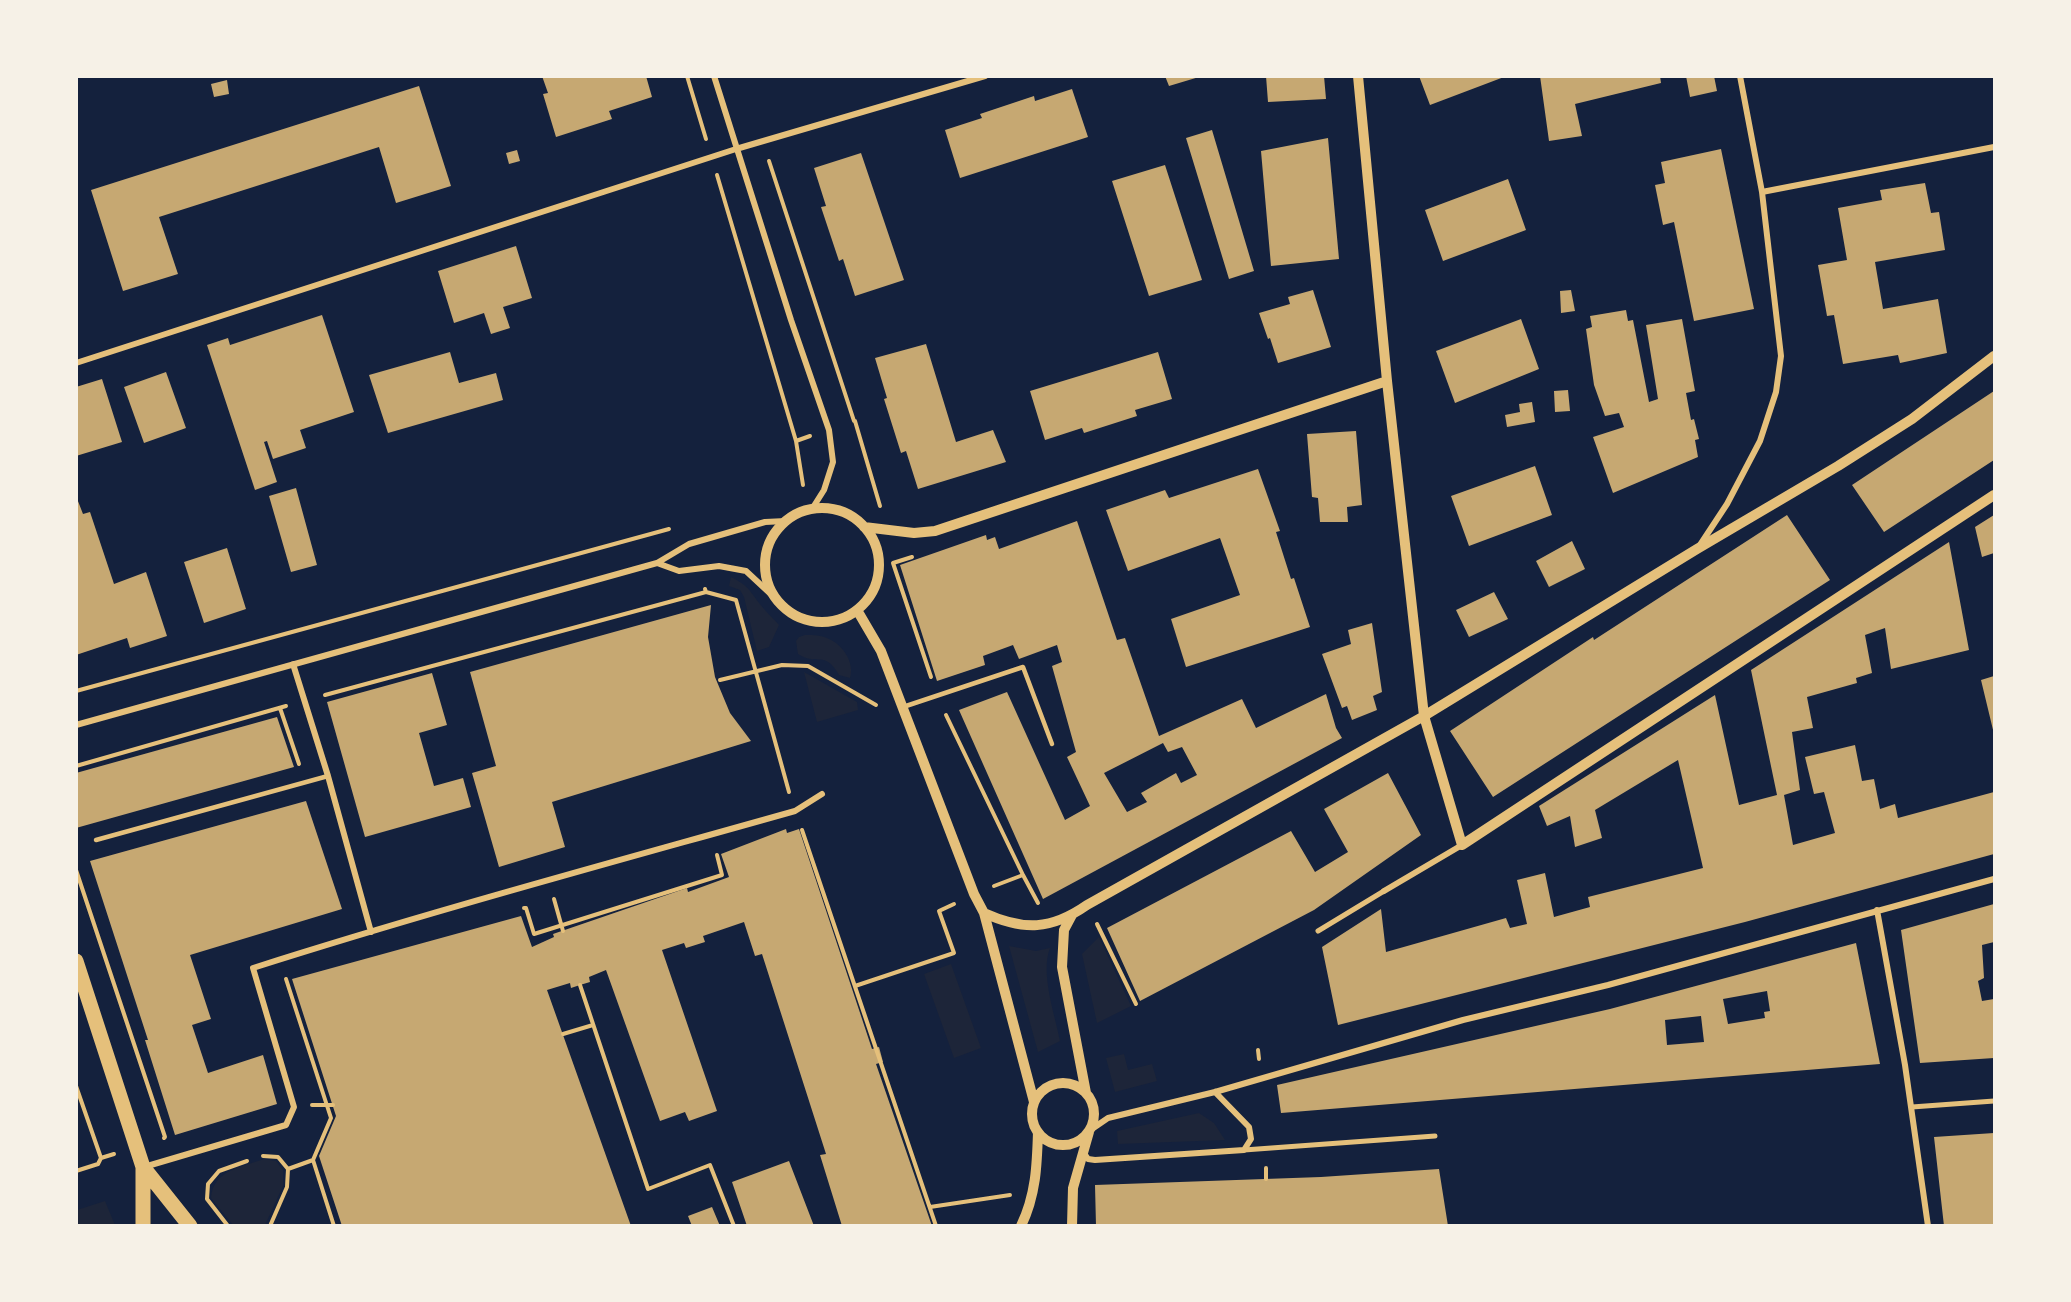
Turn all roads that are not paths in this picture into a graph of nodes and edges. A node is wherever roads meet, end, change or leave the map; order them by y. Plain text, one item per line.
1 (714, 76) edge
2 (985, 76) edge
3 (1358, 76) edge
4 (1740, 76) edge
5 (1995, 147) edge
6 (736, 149) junction
7 (1762, 192) junction
8 (1995, 356) edge
9 (76, 363) edge
10 (1387, 381) junction
11 (1995, 495) edge
12 (812, 509) junction
13 (786, 521) junction
14 (864, 527) junction
15 (1697, 549) junction
16 (657, 563) junction
17 (775, 598) junction
18 (857, 610) junction
19 (293, 664) junction
20 (902, 704) junction
21 (1424, 716) junction
22 (76, 724) edge
23 (1052, 744) dead end
24 (328, 776) junction
25 (822, 794) dead end
26 (96, 840) dead end
27 (1462, 844) junction
28 (1995, 879) edge
29 (1384, 891) joint
30 (1877, 910) junction
31 (984, 913) junction
32 (1072, 915) junction
33 (1318, 931) dead end
34 (371, 932) junction
35 (76, 961) edge
36 (1086, 1092) junction
37 (1215, 1092) junction
38 (1995, 1101) edge
39 (1034, 1102) junction
40 (1912, 1107) junction
41 (1089, 1131) junction
42 (1038, 1132) junction
43 (1435, 1136) dead end
44 (1244, 1150) junction
45 (1082, 1152) junction
46 (143, 1167) junction
47 (143, 1226) edge
48 (190, 1226) edge
49 (1021, 1226) edge
50 (1072, 1226) edge
51 (1928, 1226) edge

1 - 6 street
2 - 6 street
3 - 10 street
4 - 7 street
5 - 7 street
6 - 9 street
6 - 12 street
7 - 15 street
8 - 15 street
10 - 14 street
10 - 21 street
11 - 27 street
12 - 13 street
12 - 14 street
13 - 16 street
13 - 17 street
14 - 18 street
15 - 21 street
16 - 17 street
16 - 19 street
17 - 18 street
18 - 20 street
19 - 22 street
19 - 24 street
20 - 23 lane
20 - 31 street
21 - 27 street
21 - 32 street
24 - 26 lane
24 - 34 street
25 - 34 street
27 - 29 street
28 - 30 street
29 - 33 street
30 - 37 street
30 - 40 street
31 - 32 street
31 - 39 street
32 - 36 street
34 - 46 street
35 - 46 main road
36 - 39 street
36 - 41 street
37 - 41 street
37 - 44 street
38 - 40 street
39 - 42 street
40 - 51 street
41 - 42 street
41 - 45 street
42 - 49 street
43 - 44 street
44 - 45 street
45 - 50 street
46 - 47 main road
46 - 48 main road

